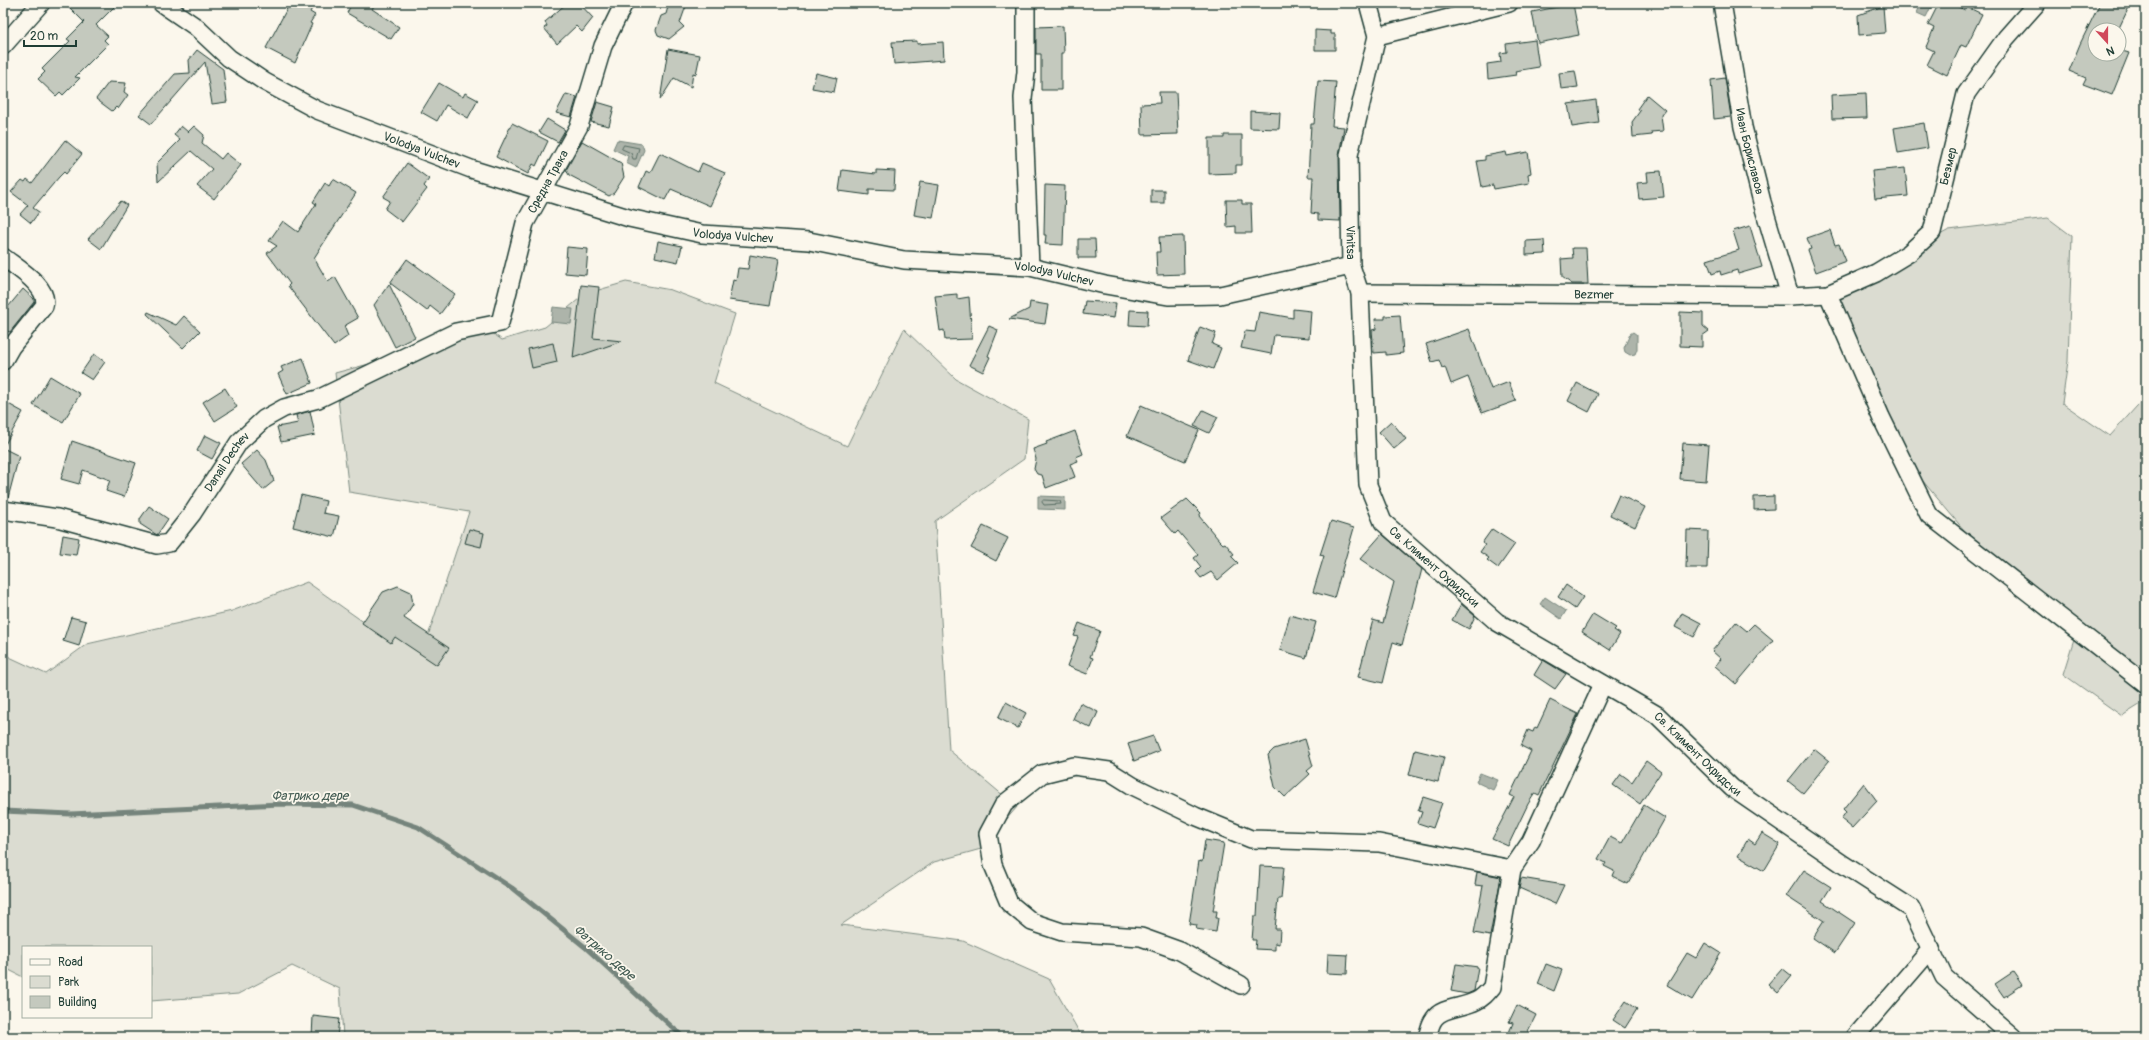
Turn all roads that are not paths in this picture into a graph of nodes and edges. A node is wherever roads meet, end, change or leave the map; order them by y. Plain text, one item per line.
1 (41, 3) edge
2 (161, 3) edge
3 (624, 3) edge
4 (1026, 3) edge
5 (1368, 3) edge
6 (1509, 3) edge
7 (1722, 3) edge
8 (2037, 3) edge
9 (1377, 36) junction
10 (3, 46) edge
11 (542, 193) junction
12 (3, 257) edge
13 (1351, 266) junction
14 (1030, 267) junction
15 (1360, 293) junction
16 (1828, 294) junction
17 (1790, 296) junction
18 (456, 332) joint
19 (3, 361) edge
20 (1368, 485) joint
21 (3, 510) edge
22 (1603, 684) junction
23 (2146, 684) edge
24 (1512, 869) junction
25 (1931, 948) junction
26 (1241, 985) dead end
27 (1427, 1037) edge
28 (1855, 1037) edge
29 (2013, 1037) edge

1 - 10 street
2 - 11 street, Volodya Vulchev
3 - 11 street, Средна Трака
4 - 14 street
5 - 9 street, Vinitsa
6 - 9 street
7 - 17 street, Иван Бориславов
8 - 16 street, Безмер
9 - 13 street, Vinitsa
11 - 14 street, Volodya Vulchev
11 - 18 street, Средна Трака
12 - 19 street
13 - 14 street, Volodya Vulchev
13 - 15 street, Vinitsa
15 - 17 street, Bezmer
15 - 20 street, Vinitsa
16 - 17 street, Bezmer
16 - 23 street
18 - 21 street, Danail Dechev
20 - 22 street, Св. Климент Охридски
22 - 24 street
22 - 25 street, Св. Климент Охридски
24 - 26 street
24 - 27 street
25 - 28 street
25 - 29 street, Св. Климент Охридски

